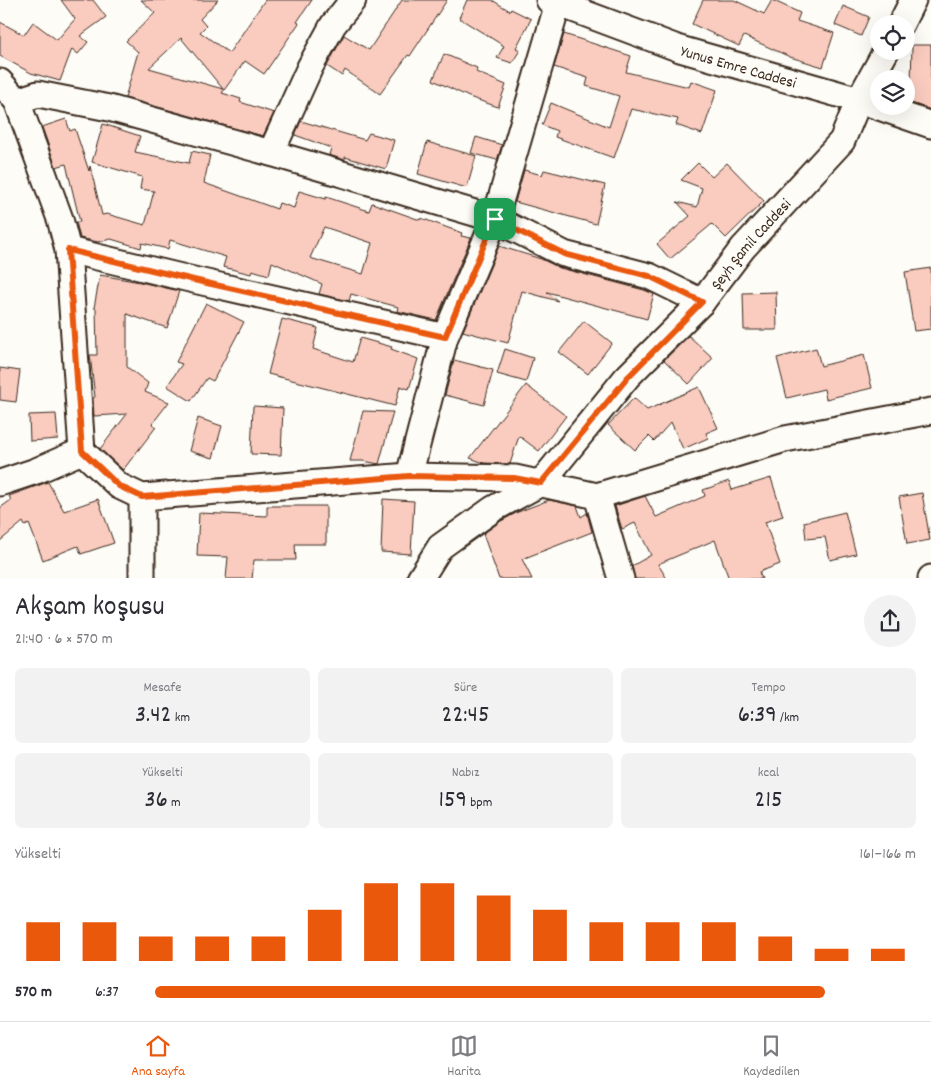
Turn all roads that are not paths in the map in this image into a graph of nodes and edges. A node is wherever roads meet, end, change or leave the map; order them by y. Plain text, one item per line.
1 (353, 0) edge
2 (913, 0) edge
3 (555, 1) edge
4 (906, 15) edge
5 (881, 60) edge
6 (0, 82) edge
7 (859, 100) junction
8 (17, 101) junction
9 (931, 125) edge
10 (271, 153) junction
11 (495, 219) junction
12 (68, 250) junction
13 (702, 302) junction
14 (445, 337) junction
15 (931, 411) edge
16 (82, 451) junction
17 (409, 476) junction
18 (0, 483) edge
19 (541, 483) junction
20 (597, 496) junction
21 (142, 497) junction
22 (424, 576) edge
23 (142, 578) edge
24 (621, 578) edge

1 - 10 street
2 - 4 street
3 - 7 street, Yunus Emre Caddesi
3 - 11 street
5 - 7 street, Şeyh Şamil Caddesi
6 - 8 street
7 - 9 street, Yunus Emre Caddesi
7 - 13 street, Şeyh Şamil Caddesi
8 - 10 street
8 - 12 street
10 - 11 street
11 - 13 street
11 - 14 street
12 - 14 street
12 - 16 street
13 - 19 street, Şeyh Şamil Caddesi
14 - 17 street
15 - 20 street
16 - 18 street
16 - 21 street
17 - 19 street
17 - 21 street
19 - 20 street
19 - 22 street, Şeyh Şamil Caddesi
20 - 24 street
21 - 23 street

